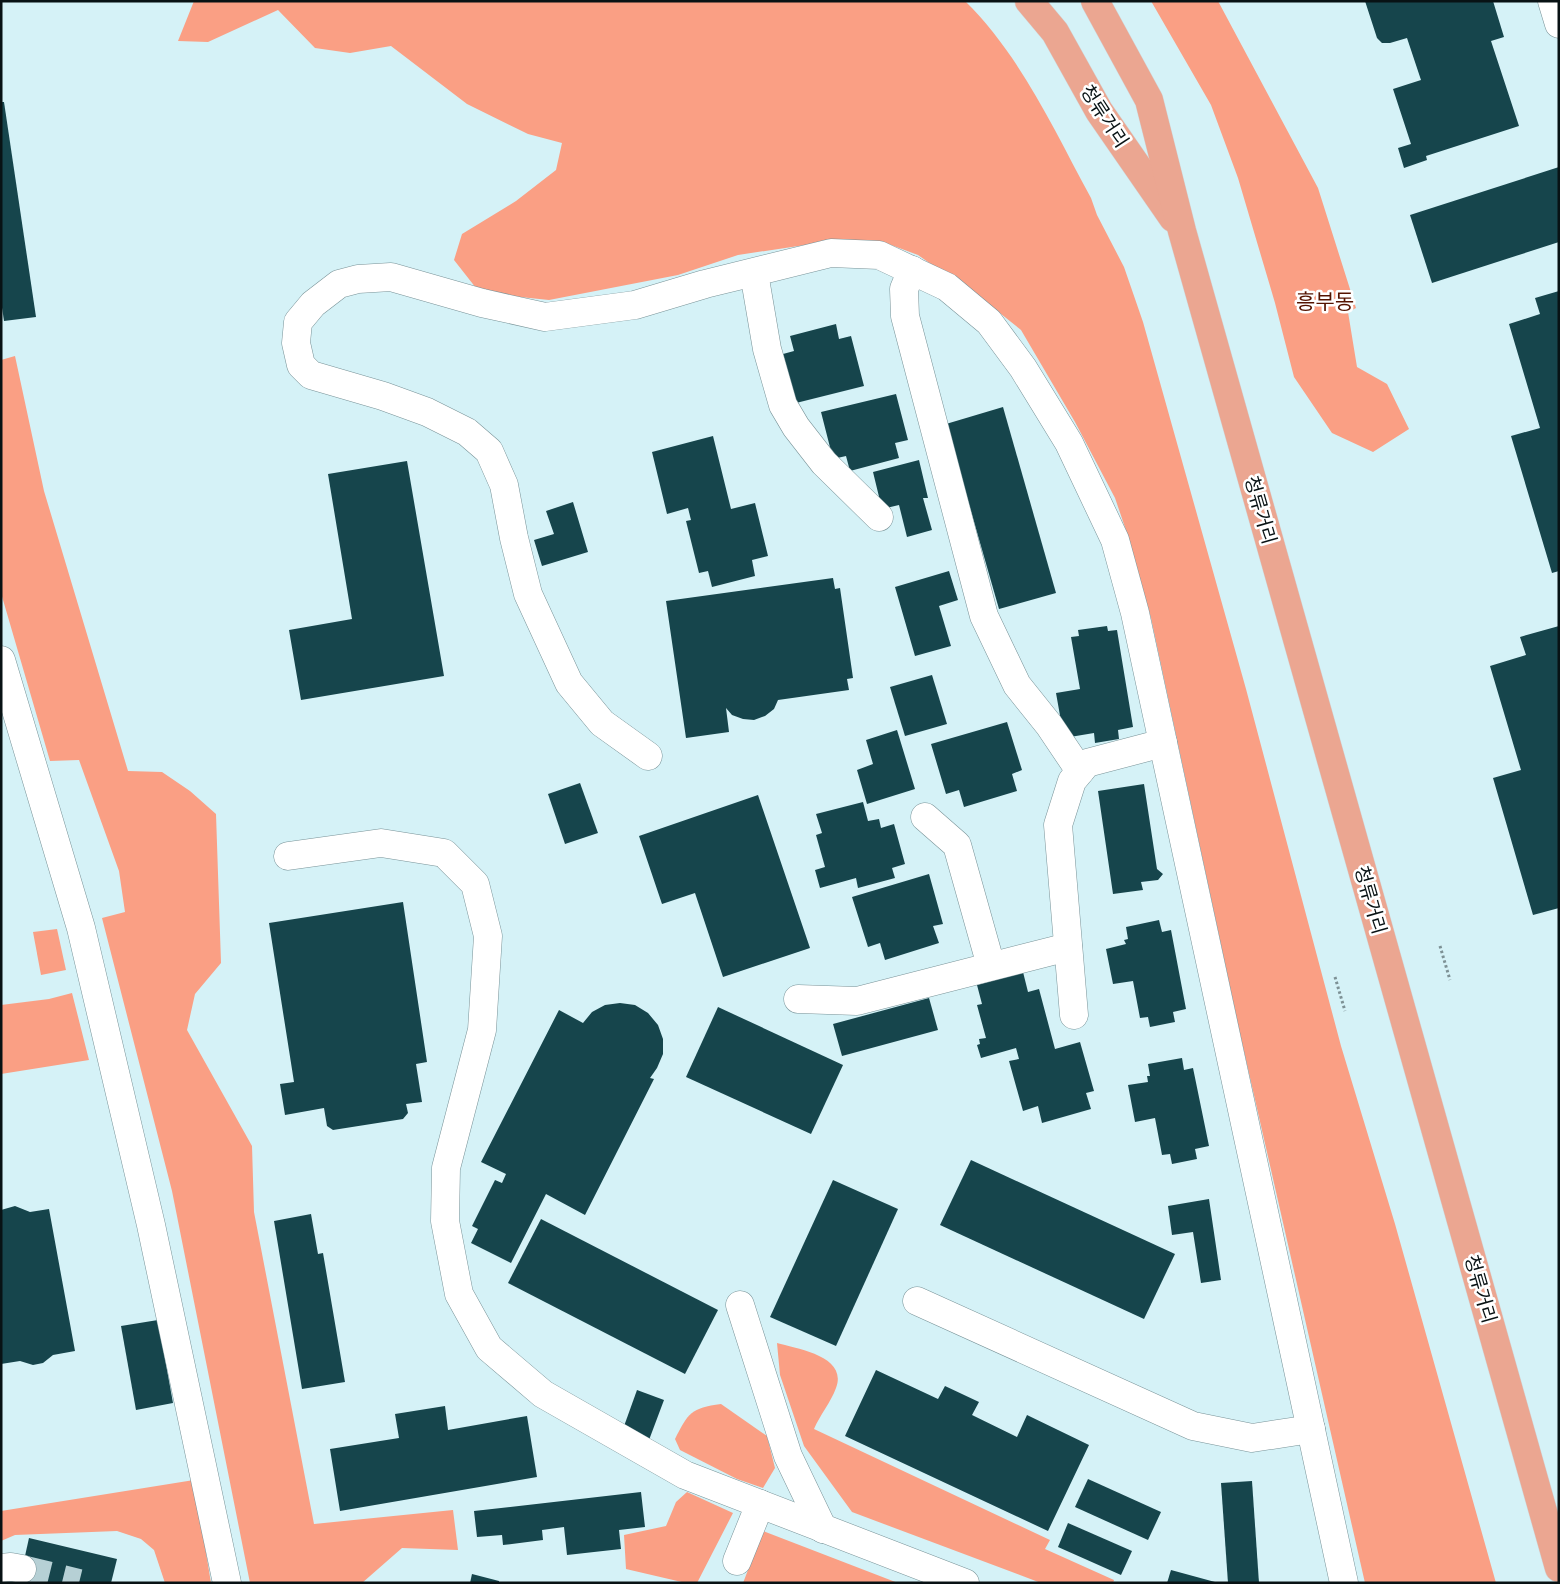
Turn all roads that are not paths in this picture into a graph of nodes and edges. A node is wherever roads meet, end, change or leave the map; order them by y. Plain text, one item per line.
1 (1029, 1) edge
2 (1095, 1) edge
3 (1552, 1) edge
4 (1559, 24) edge
5 (1182, 231) junction
6 (912, 270) junction
7 (754, 273) junction
8 (879, 517) dead end
9 (1, 660) edge
10 (1163, 743) junction
11 (648, 756) dead end
12 (1080, 771) junction
13 (926, 817) dead end
14 (288, 856) dead end
15 (1068, 947) junction
16 (991, 966) junction
17 (798, 999) dead end
18 (1074, 1015) dead end
19 (916, 1301) dead end
20 (740, 1305) dead end
21 (1311, 1429) junction
22 (760, 1504) junction
23 (823, 1529) junction
24 (737, 1561) dead end
25 (1559, 1568) edge
26 (227, 1583) edge
27 (965, 1583) edge
28 (1344, 1583) edge

1 - 5 main road, 청류거리
2 - 5 main road, 청류거리
3 - 4 street
5 - 25 main road, 청류거리
6 - 7 street
6 - 10 street
6 - 12 street
7 - 8 street
7 - 11 street
9 - 26 street
10 - 12 street
10 - 21 street
12 - 15 street
13 - 16 street
14 - 22 street
15 - 16 street
15 - 18 street
16 - 17 street
19 - 21 street
20 - 23 street
21 - 28 street
22 - 23 street
22 - 24 street
23 - 27 street

